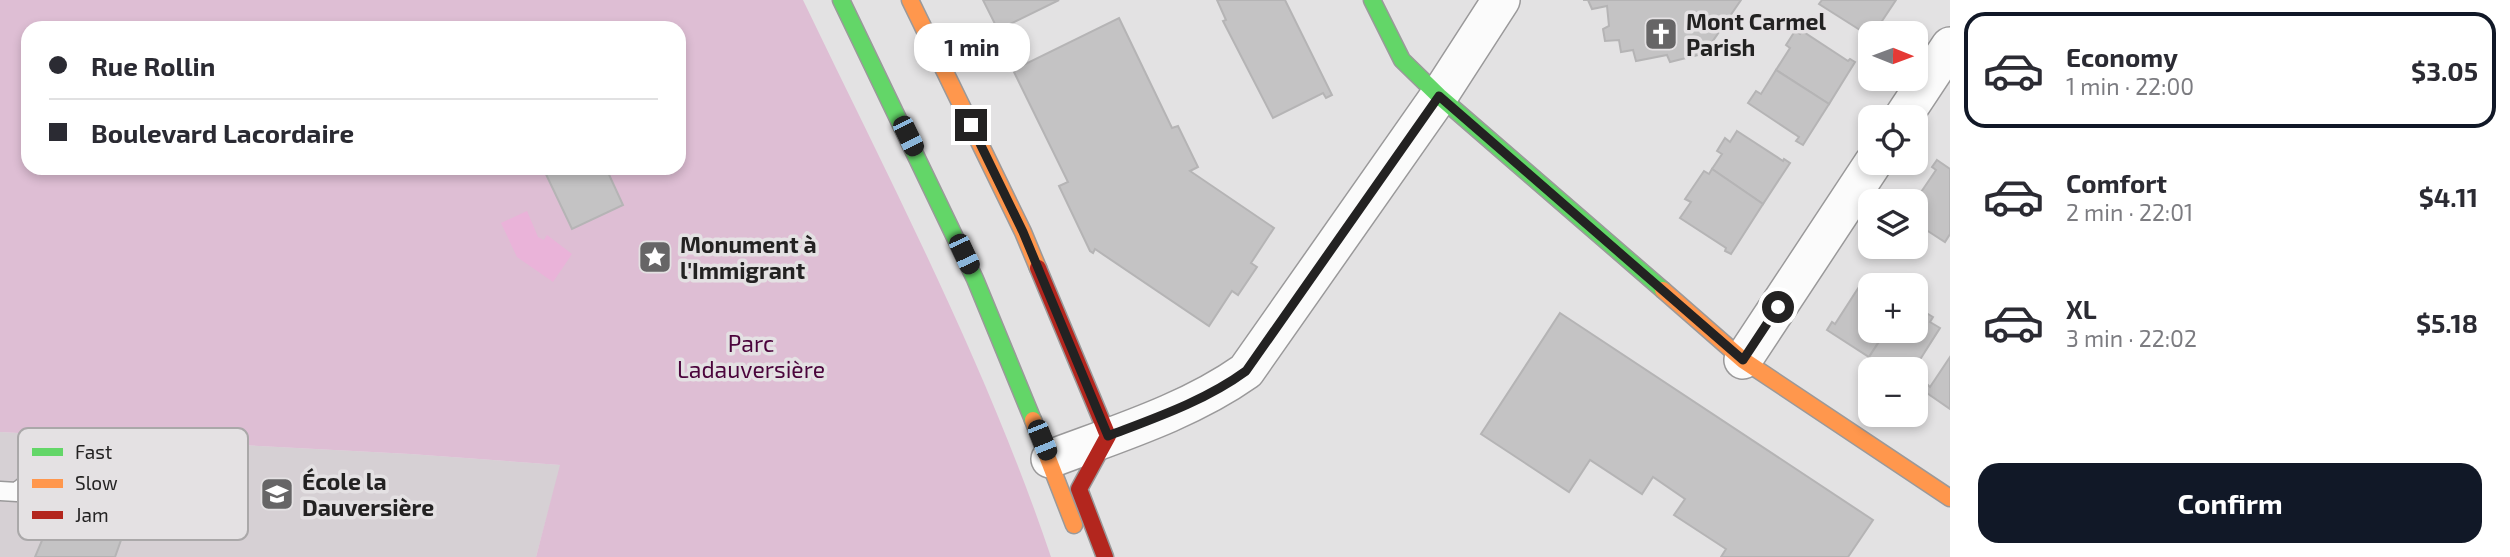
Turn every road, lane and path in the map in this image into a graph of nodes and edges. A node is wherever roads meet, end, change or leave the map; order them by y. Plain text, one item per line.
1 (841, 0) edge
2 (910, 0) edge
3 (1372, 0) edge
4 (1501, 0) edge
5 (1944, 67) edge
6 (1439, 96) junction
7 (1913, 105) edge
8 (1865, 175) edge
9 (1743, 360) junction
10 (1108, 436) junction
11 (1050, 459) junction
12 (0, 491) edge
13 (18, 491) edge
14 (1950, 498) edge
15 (1081, 545) dead end
16 (1105, 557) edge

1 - 11 main road
2 - 10 main road
3 - 6 main road
4 - 6 street
5 - 7 street
6 - 9 main road
6 - 10 street
8 - 9 street
9 - 14 main road
10 - 11 street
10 - 16 main road
11 - 15 main road
12 - 13 lane

